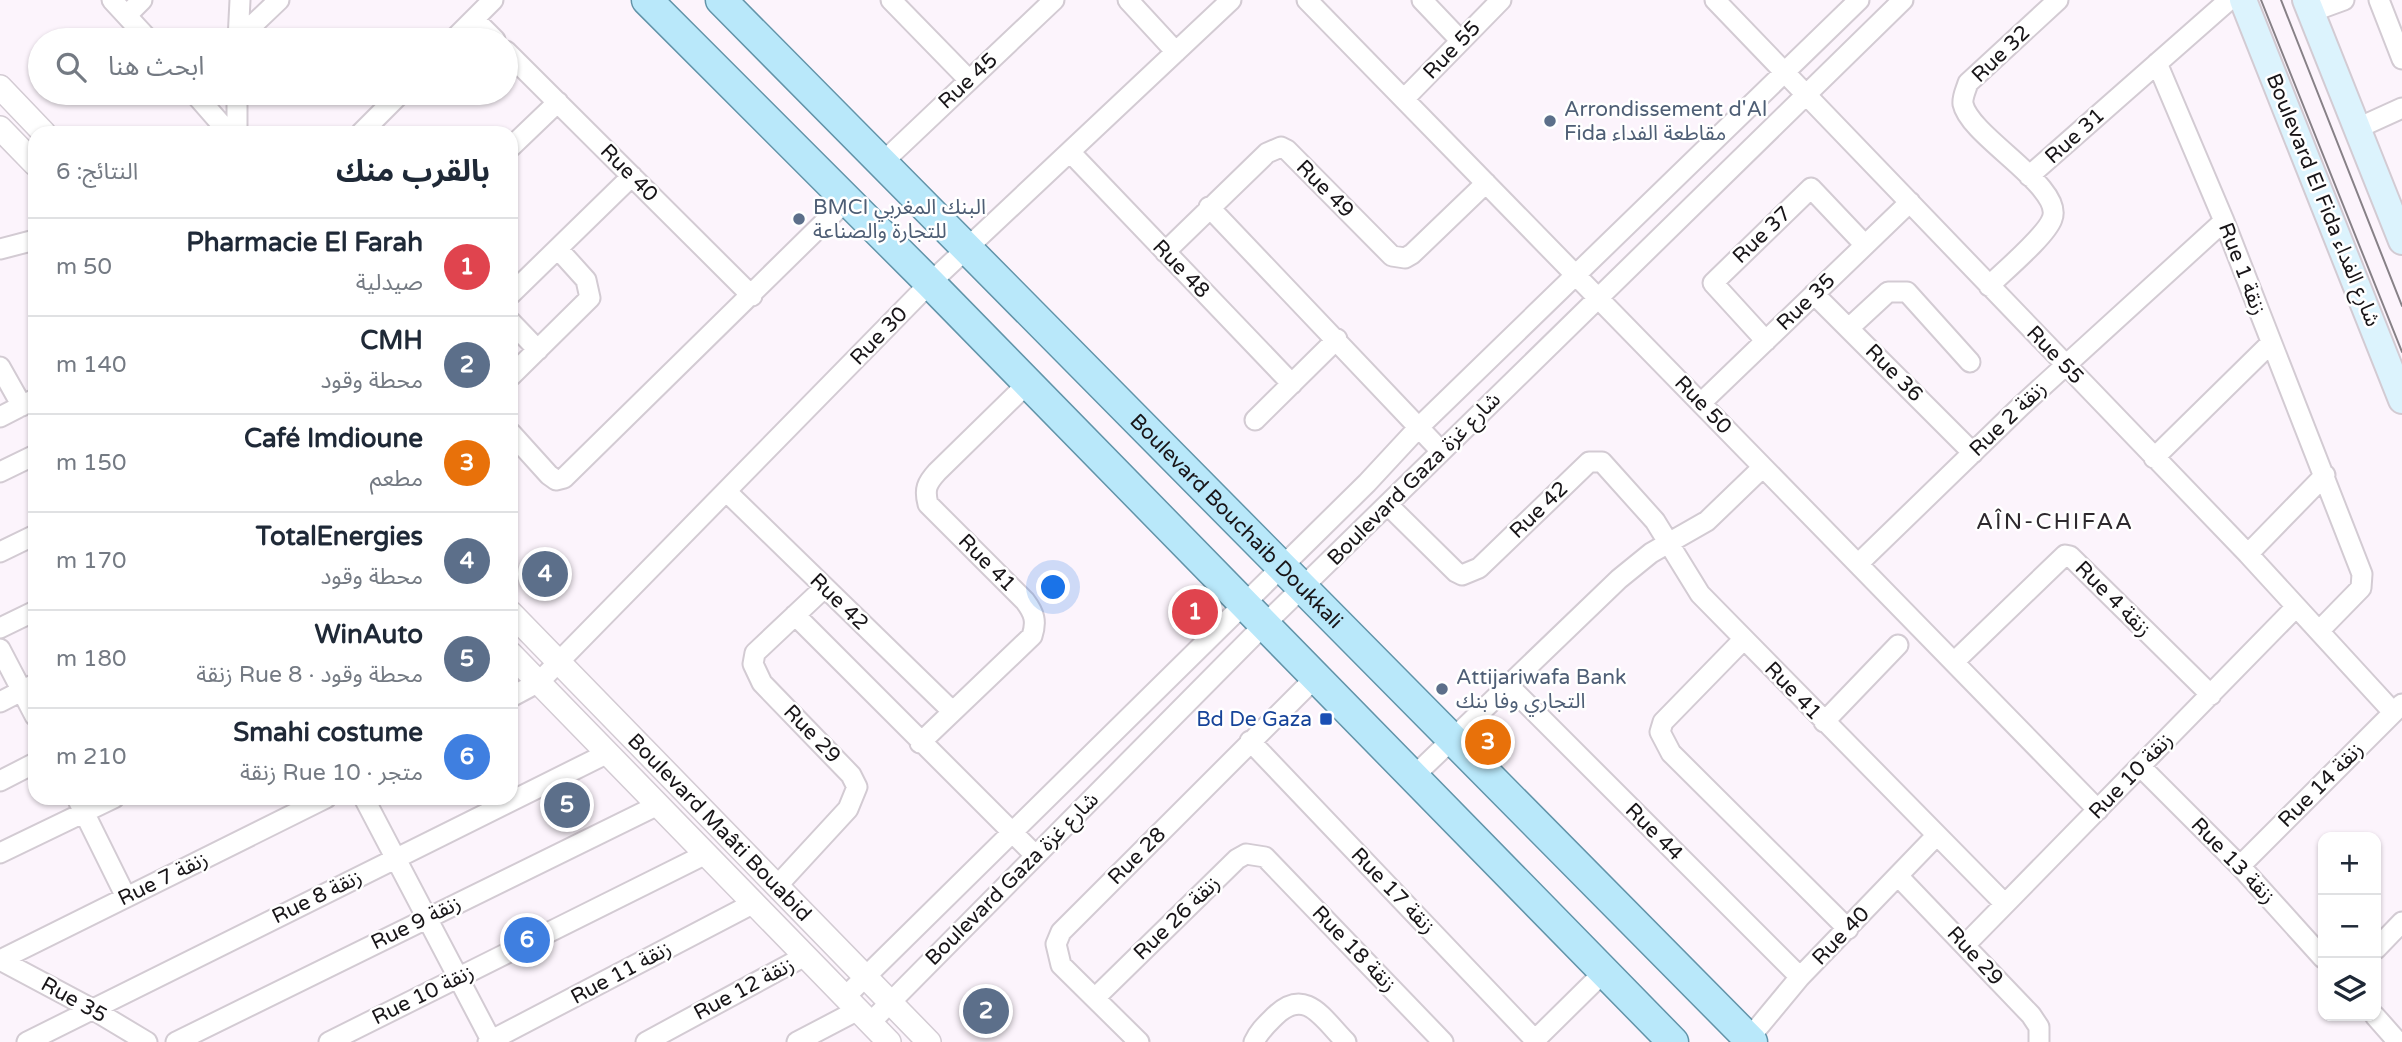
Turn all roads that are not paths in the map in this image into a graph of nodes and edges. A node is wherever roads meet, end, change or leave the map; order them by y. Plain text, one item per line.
1 (112, 0) edge
2 (142, 0) edge
3 (240, 0) edge
4 (279, 0) edge
5 (493, 0) edge
6 (647, 0) edge
7 (721, 0) edge
8 (891, 0) edge
9 (1054, 0) edge
10 (1128, 0) edge
11 (1231, 0) edge
12 (1307, 0) edge
13 (1422, 0) edge
14 (1501, 0) edge
15 (1715, 0) edge
16 (1859, 0) edge
17 (1903, 0) edge
18 (2058, 0) edge
19 (2229, 0) edge
20 (2243, 0) edge
21 (2344, 0) edge
22 (2379, 0) edge
23 (2387, 0) edge
24 (2309, 6) edge
25 (127, 15) junction
26 (474, 19) junction
27 (138, 28) edge
28 (239, 28) edge
29 (250, 28) edge
30 (465, 28) edge
31 (483, 28) edge
32 (2402, 38) edge
33 (1461, 41) junction
34 (1176, 52) junction
35 (2402, 59) edge
36 (518, 63) edge
37 (2157, 63) junction
38 (1785, 73) junction
39 (969, 80) junction
40 (0, 87) edge
41 (1806, 94) junction
42 (1404, 99) junction
43 (558, 103) junction
44 (204, 105) edge
45 (237, 105) edge
46 (389, 105) edge
47 (2402, 108) edge
48 (37, 126) edge
49 (223, 126) edge
50 (237, 126) edge
51 (368, 126) edge
52 (0, 128) edge
53 (2358, 128) junction
54 (518, 140) edge
55 (1071, 153) junction
56 (28, 157) edge
57 (883, 162) junction
58 (632, 176) junction
59 (2029, 176) junction
60 (1486, 183) junction
61 (848, 199) junction
62 (1910, 202) junction
63 (1209, 207) junction
64 (2224, 221) junction
65 (2402, 241) edge
66 (28, 242) edge
67 (1865, 245) junction
68 (968, 248) junction
69 (0, 249) edge
70 (558, 249) junction
71 (1165, 252) junction
72 (1578, 276) junction
73 (930, 283) junction
74 (1989, 286) junction
75 (518, 287) edge
76 (1814, 294) junction
77 (752, 296) junction
78 (1598, 298) junction
79 (1849, 328) junction
80 (518, 329) edge
81 (1337, 339) junction
82 (1766, 341) junction
83 (2271, 343) junction
84 (538, 350) junction
85 (1970, 362) dead end
86 (2065, 366) junction
87 (0, 367) edge
88 (518, 369) edge
89 (1028, 383) junction
90 (1292, 384) junction
91 (2402, 400) edge
92 (28, 403) edge
93 (1702, 403) junction
94 (0, 417) edge
95 (1255, 420) dead end
96 (1419, 427) junction
97 (518, 440) edge
98 (1441, 451) junction
99 (1973, 453) junction
100 (28, 458) edge
101 (2154, 458) junction
102 (1602, 462) joint
103 (1763, 467) junction
104 (0, 472) edge
105 (2325, 475) junction
106 (727, 492) junction
107 (1388, 505) junction
108 (28, 538) edge
109 (1669, 541) junction
110 (0, 552) edge
111 (2248, 554) junction
112 (1858, 564) junction
113 (1281, 567) junction
114 (824, 588) junction
115 (1303, 588) junction
116 (2295, 608) junction
117 (28, 614) edge
118 (1255, 614) junction
119 (795, 615) junction
120 (518, 620) edge
121 (0, 628) edge
122 (2319, 631) junction
123 (1743, 639) junction
124 (1898, 645) dead end
125 (0, 649) edge
126 (518, 661) edge
127 (559, 662) junction
128 (1954, 662) junction
129 (1315, 678) junction
130 (539, 682) junction
131 (1509, 686) junction
132 (28, 688) edge
133 (518, 694) edge
134 (2211, 695) junction
135 (0, 702) edge
136 (2398, 708) edge
137 (951, 710) junction
138 (1824, 722) junction
139 (1451, 739) junction
140 (1250, 741) junction
141 (920, 743) junction
142 (608, 753) junction
143 (28, 766) edge
144 (2141, 767) junction
145 (1413, 777) junction
146 (0, 780) edge
147 (518, 797) edge
148 (658, 804) junction
149 (81, 805) edge
150 (312, 805) edge
151 (368, 805) edge
152 (503, 805) edge
153 (2098, 810) junction
154 (1010, 832) junction
155 (1936, 836) junction
156 (0, 853) edge
157 (706, 854) junction
158 (1035, 855) junction
159 (1265, 857) joint
160 (395, 858) junction
161 (2240, 866) junction
162 (1898, 876) junction
163 (778, 886) junction
164 (126, 897) junction
165 (754, 903) junction
166 (2005, 904) junction
167 (426, 918) junction
168 (2402, 922) edge
169 (1848, 929) junction
170 (1966, 944) junction
171 (2381, 944) edge
172 (2318, 952) edge
173 (805, 956) junction
174 (0, 960) edge
175 (1605, 971) junction
176 (865, 976) junction
177 (1800, 977) junction
178 (458, 978) junction
179 (1095, 998) junction
180 (890, 1002) junction
181 (92, 1009) junction
182 (857, 1010) junction
183 (2380, 1021) edge
184 (1256, 1037) edge
185 (490, 1041) edge
186 (1534, 1041) edge
187 (1749, 1041) edge
188 (27, 1042) edge
189 (147, 1042) edge
190 (176, 1042) edge
191 (329, 1042) edge
192 (646, 1042) edge
193 (797, 1042) edge
194 (888, 1042) edge
195 (929, 1042) edge
196 (1139, 1042) edge
197 (1346, 1042) edge
198 (1443, 1042) edge
199 (1674, 1042) edge
200 (2039, 1042) edge
201 (2399, 1042) edge

1 - 25 street
2 - 25 street
3 - 28 street
4 - 29 street
5 - 26 street
6 - 61 main road
7 - 57 main road, Boulevard Bouchaib Doukkali
8 - 39 street
9 - 39 street, Rue 45
10 - 34 street
11 - 34 street, Rue 30
12 - 42 street, Rue 50
13 - 33 street
14 - 33 street, Rue 55
15 - 38 street, Rue 55
16 - 38 street, Boulevard Gaza شارع غزة
17 - 41 street, Boulevard Gaza شارع غزة
18 - 59 street, Rue 32
19 - 37 street, Rue 31
20 - 91 main road, Boulevard El Fida شارع الفداء
21 - 24 street
22 - 35 street
23 - 32 street
24 - 53 main road
25 - 27 street
26 - 30 street
26 - 31 street
33 - 42 street, Rue 55
34 - 55 street, Rue 30
36 - 43 street, Rue 40
37 - 59 street, Rue 31
37 - 64 street, Rue 1 زنقة
38 - 41 street, Rue 55
38 - 72 street, Boulevard Gaza شارع غزة
39 - 57 street, Rue 45
40 - 48 street
41 - 62 street, Rue 55
41 - 78 street, Boulevard Gaza شارع غزة
42 - 60 street, Rue 50
43 - 54 street
43 - 58 street, Rue 40
44 - 49 street
45 - 50 street
46 - 51 street
47 - 53 street
52 - 56 street
53 - 65 main road
55 - 68 street, Rue 30
55 - 71 street, Rue 48
57 - 68 main road, Boulevard Bouchaib Doukkali
58 - 70 street
58 - 77 street, Rue 40
59 - 74 street, Rue 31
60 - 63 street, Rue 49
60 - 72 street, Rue 50
61 - 73 main road
61 - 77 street
62 - 67 street, Rue 35
62 - 74 street, Rue 55
63 - 71 street, Rue 49
63 - 81 street
64 - 83 street, Rue 1 زنقة
64 - 86 street, Rue 2 زنقة
66 - 69 street
67 - 76 street, Rue 35
67 - 82 street, Rue 37
68 - 73 street, Rue 30
68 - 113 main road, Boulevard Bouchaib Doukkali
70 - 75 street
70 - 84 street
71 - 90 street, Rue 48
72 - 78 street, Rue 50
72 - 96 street, Boulevard Gaza شارع غزة
73 - 89 main road
73 - 106 street, Rue 30
74 - 86 street, Rue 55
76 - 79 street, Rue 36
76 - 82 street, Rue 35
77 - 97 street
78 - 93 street, Rue 50
78 - 98 street, Boulevard Gaza شارع غزة
79 - 85 street
79 - 99 street, Rue 36
80 - 84 street
81 - 90 street
81 - 96 street
82 - 93 street, Rue 35
83 - 101 street
83 - 105 street, Rue 1 زنقة
84 - 88 street
86 - 99 street, Rue 2 زنقة
86 - 101 street, Rue 55
87 - 92 street
89 - 118 main road
89 - 137 street, Rue 41
90 - 95 street
92 - 94 street
93 - 103 street, Rue 50
96 - 98 street
96 - 113 street, Boulevard Gaza شارع غزة
98 - 107 street, Boulevard Gaza شارع غزة
99 - 112 street, Rue 2 زنقة
100 - 104 street
101 - 111 street, Rue 55
102 - 107 street, Rue 42
102 - 109 street, Rue 41
103 - 109 street
103 - 112 street, Rue 50
105 - 111 street
105 - 122 street, Rue 1 زنقة
106 - 114 street, Rue 42
106 - 127 street, Rue 30
107 - 115 street, Boulevard Gaza شارع غزة
108 - 110 street
109 - 123 street, Rue 41
109 - 131 street
111 - 116 street, Rue 55
112 - 128 street, Rue 50
113 - 115 main road, Boulevard Bouchaib Doukkali
113 - 118 street, Boulevard Gaza شارع غزة
114 - 119 street, Rue 29
114 - 137 street, Rue 42
115 - 118 street, Boulevard Gaza شارع غزة
115 - 139 main road, Boulevard Bouchaib Doukkali
116 - 122 street, Rue 55
116 - 134 street, Rue 10 زنقة
117 - 121 street
118 - 129 main road
118 - 154 street, Boulevard Gaza شارع غزة
118 - 158 street, Boulevard Gaza شارع غزة
119 - 141 street, Rue 42
119 - 163 street, Rue 29
120 - 127 street, Boulevard Maâti Bouabid
122 - 136 street, Rue 55
123 - 138 street, Rue 41
123 - 169 street
124 - 138 street
125 - 132 street
126 - 130 street, Boulevard Maâti Bouabid
127 - 130 street, Rue 30
127 - 163 street, Boulevard Maâti Bouabid
128 - 134 street, Rue 4 زنقة
128 - 153 street, Rue 50
129 - 140 street, Rue 28
129 - 145 main road
130 - 133 street
130 - 142 street, Boulevard Maâti Bouabid
131 - 139 street
131 - 177 street, Rue 44
132 - 135 street
134 - 144 street, Rue 10 زنقة
136 - 161 street, Rue 14 زنقة
137 - 141 street, Rue 41
138 - 155 street, Rue 41
139 - 145 street
139 - 187 main road, Boulevard Bouchaib Doukkali
140 - 179 street, Rue 28
140 - 186 street, Rue 17 زنقة
141 - 154 street, Rue 42
142 - 147 street, Rue 8 زنقة
142 - 148 street, Boulevard Maâti Bouabid
143 - 146 street
144 - 153 street, Rue 10 زنقة
144 - 161 street, Rue 13 زنقة
145 - 175 main road
148 - 157 street, Boulevard Maâti Bouabid
148 - 167 street, Rue 9 زنقة
149 - 156 street
149 - 164 street
150 - 164 street, Rue 7 زنقة
151 - 160 street
152 - 160 street, Rue 8 زنقة
153 - 166 street, Rue 10 زنقة
154 - 158 street, Rue 42
154 - 176 street, Boulevard Gaza شارع غزة
155 - 162 street, Rue 40
155 - 166 street, Rue 41
157 - 165 street, Boulevard Maâti Bouabid
157 - 178 street, Rue 10 زنقة
158 - 180 street, Boulevard Gaza شارع غزة
159 - 179 street, Rue 26 زنقة
159 - 198 street, Rue 18 زنقة
160 - 167 street
160 - 181 street, Rue 8 زنقة
161 - 172 street, Rue 13 زنقة
162 - 169 street, Rue 40
162 - 170 street, Rue 29
163 - 176 street, Boulevard Maâti Bouabid
164 - 174 street, Rue 7 زنقة
165 - 173 street, Boulevard Maâti Bouabid
165 - 185 street, Rue 11 زنقة
166 - 170 street, Rue 10 زنقة
167 - 178 street
167 - 190 street, Rue 9 زنقة
168 - 171 street
169 - 177 street, Rue 40
170 - 200 street, Rue 29
173 - 182 street, Boulevard Maâti Bouabid
173 - 192 street, Rue 12 زنقة
174 - 181 street, Rue 35
175 - 186 street
175 - 199 main road
176 - 180 street, Boulevard Maâti Bouabid
176 - 182 street, Boulevard Gaza شارع غزة
177 - 187 street, Rue 40
178 - 185 street
178 - 191 street, Rue 10 زنقة
179 - 196 street, Rue 28
180 - 182 street, Boulevard Gaza شارع غزة
180 - 195 street, Boulevard Maâti Bouabid
181 - 188 street, Rue 8 زنقة
181 - 189 street, Rue 35
182 - 193 street
182 - 194 street, Boulevard Maâti Bouabid
183 - 201 street
184 - 197 street

